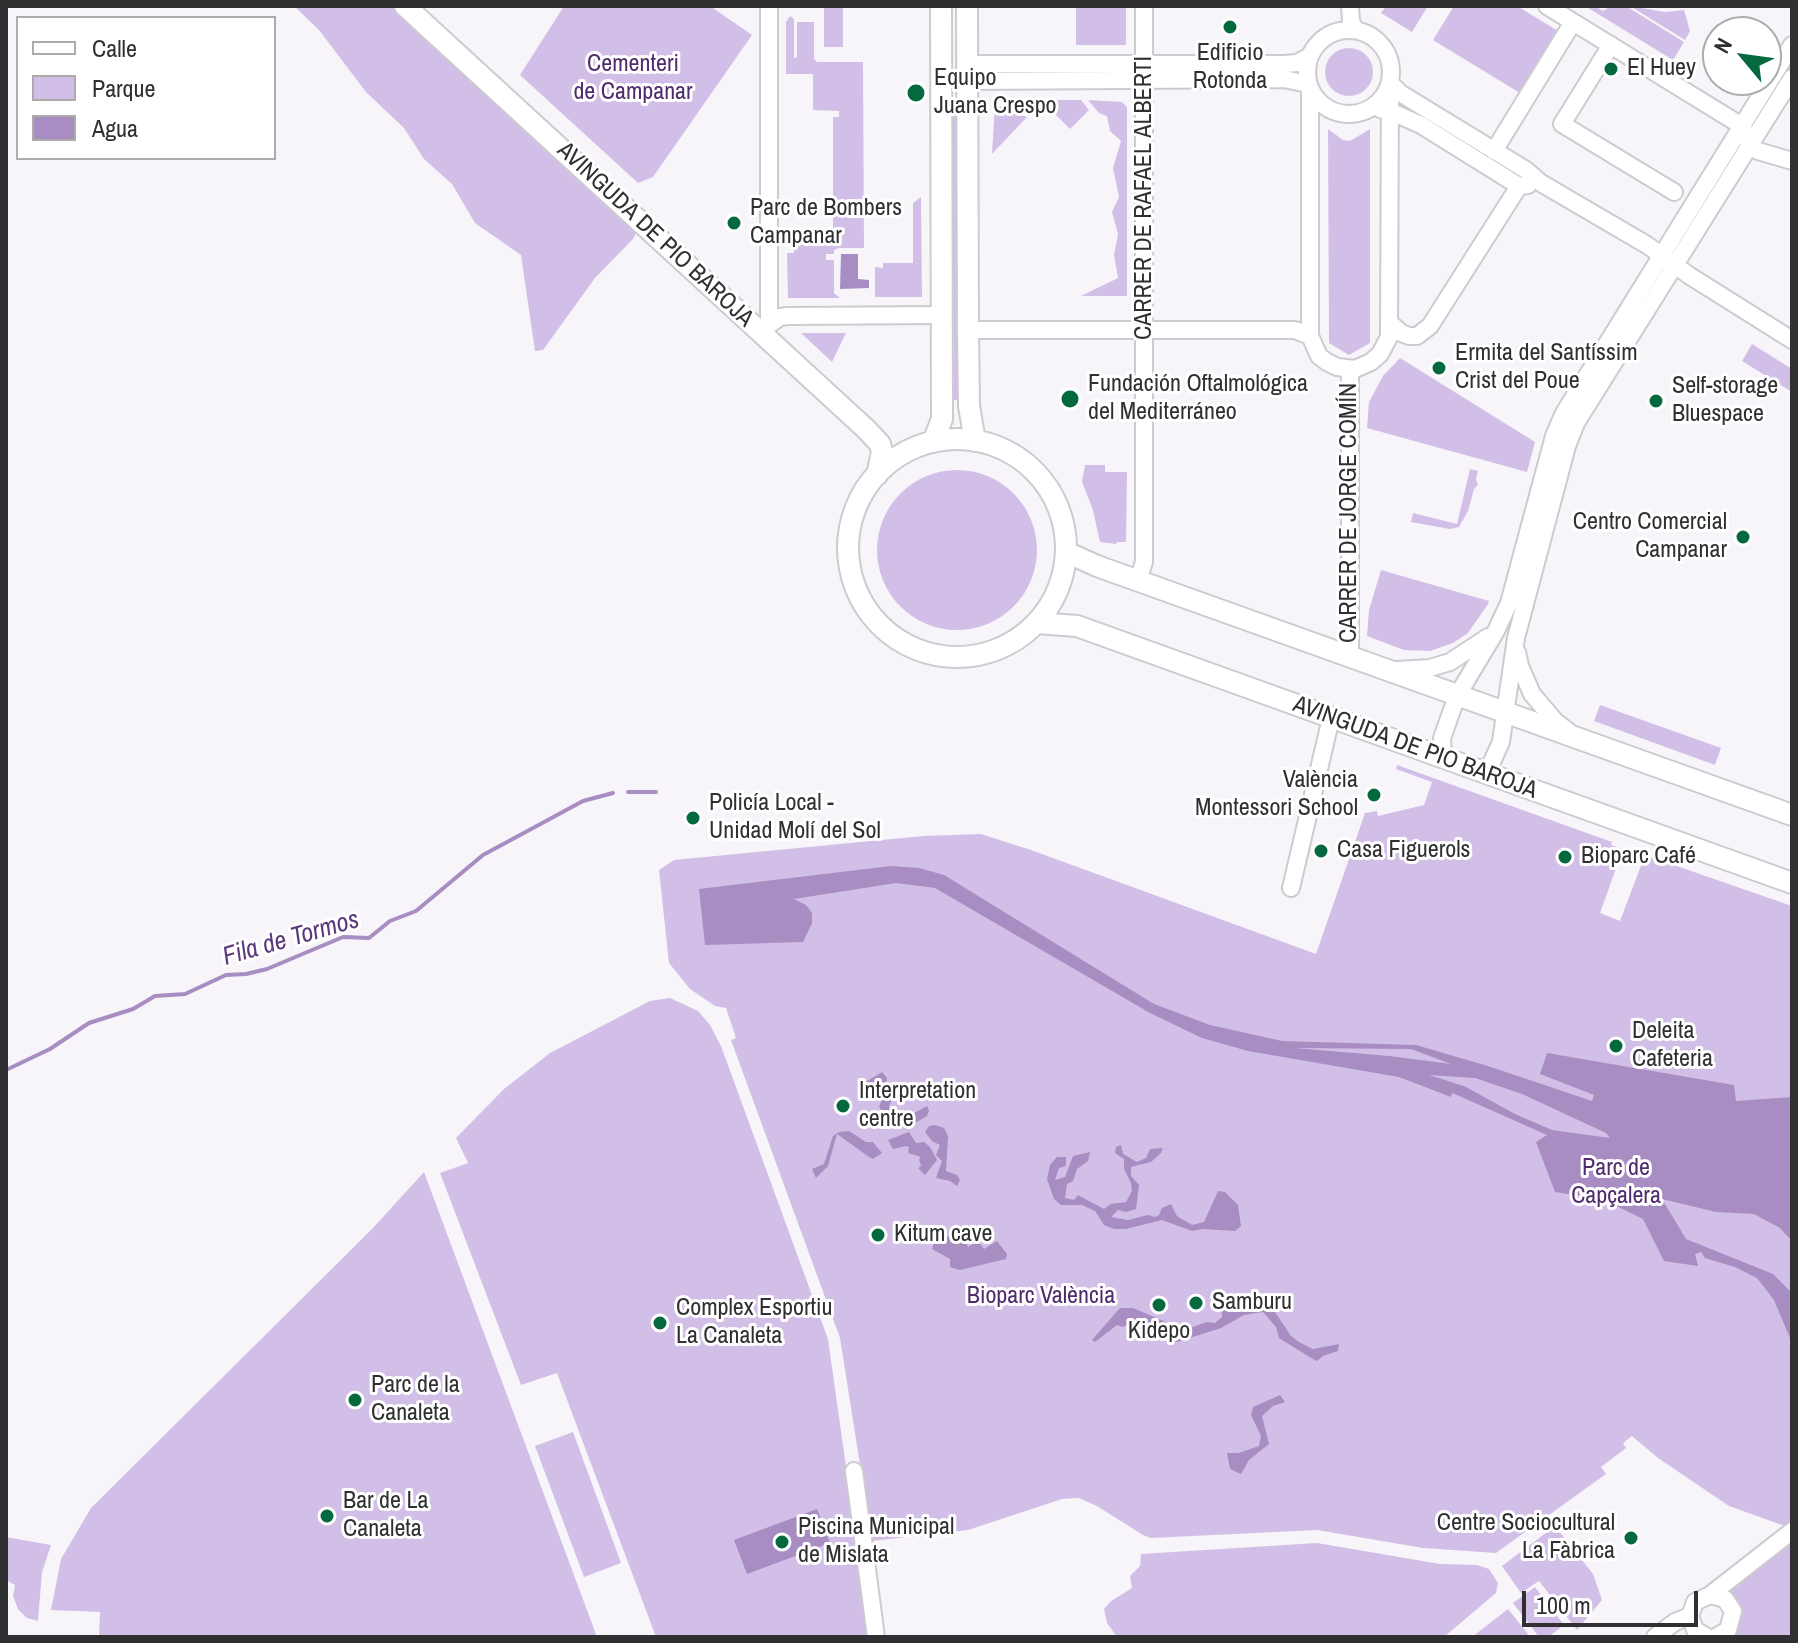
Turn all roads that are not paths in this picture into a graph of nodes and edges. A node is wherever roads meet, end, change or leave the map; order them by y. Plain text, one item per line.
1 (405, 6) edge
2 (420, 6) edge
3 (941, 6) edge
4 (967, 6) edge
5 (1144, 6) edge
6 (1350, 6) edge
7 (1547, 6) edge
8 (768, 9) edge
9 (1573, 22) junction
10 (1356, 30) junction
11 (1611, 45) junction
12 (1792, 45) edge
13 (1310, 56) junction
14 (1145, 72) junction
15 (967, 73) junction
16 (1792, 78) edge
17 (1390, 83) junction
18 (1309, 86) junction
19 (1370, 108) junction
20 (1390, 112) junction
21 (1742, 126) junction
22 (1750, 146) junction
23 (1494, 151) junction
24 (1792, 161) edge
25 (1541, 183) junction
26 (1519, 186) junction
27 (1674, 192) dead end
28 (1669, 260) junction
29 (942, 315) junction
30 (1390, 323) junction
31 (769, 325) junction
32 (968, 330) junction
33 (1145, 330) junction
34 (1310, 336) junction
35 (1792, 340) edge
36 (1792, 352) edge
37 (1350, 369) junction
38 (975, 441) junction
39 (926, 444) junction
40 (877, 475) junction
41 (1066, 552) junction
42 (1138, 580) junction
43 (1036, 623) junction
44 (1496, 631) junction
45 (1516, 638) junction
46 (1350, 657) junction
47 (1383, 669) junction
48 (1457, 696) junction
49 (1505, 712) junction
50 (1331, 718) junction
51 (1575, 737) junction
52 (1443, 758) junction
53 (1480, 771) junction
54 (1792, 815) edge
55 (1792, 883) edge
56 (1291, 888) dead end
57 (854, 1471) dead end
58 (1792, 1531) edge
59 (1710, 1595) junction
60 (1690, 1616) junction
61 (876, 1637) edge
62 (1655, 1637) edge
63 (1707, 1637) edge
64 (1716, 1637) edge

1 - 40 main road, AVINGUDA DE PIO BAROJA
2 - 31 main road, AVINGUDA DE PIO BAROJA
3 - 29 main road
4 - 15 main road
5 - 14 street, CARRER DE RAFAEL ALBERTI
6 - 10 street
7 - 9 street
8 - 31 street
9 - 11 street
9 - 23 street
10 - 13 street
10 - 17 street
11 - 21 street
11 - 27 street
12 - 21 street
13 - 14 street
13 - 18 street
14 - 15 street
14 - 18 street
14 - 33 street, CARRER DE RAFAEL ALBERTI
15 - 32 main road
16 - 22 street
17 - 19 street
17 - 20 street, CARRER DE JORGE COMÍN
17 - 23 street
18 - 19 street
18 - 34 street
19 - 20 street
20 - 26 street
20 - 30 street, CARRER DE JORGE COMÍN
21 - 22 street
21 - 28 street
22 - 24 street
22 - 28 street
23 - 25 street
25 - 26 street
25 - 28 street
26 - 30 street
28 - 35 street
28 - 36 street
28 - 44 street
28 - 45 street
29 - 31 street
29 - 39 main road
30 - 37 street, CARRER DE JORGE COMÍN
31 - 39 main road, AVINGUDA DE PIO BAROJA
32 - 33 street
32 - 38 main road
33 - 34 street
33 - 42 street, CARRER DE RAFAEL ALBERTI
34 - 37 street, CARRER DE JORGE COMÍN
37 - 46 street, CARRER DE JORGE COMÍN
38 - 39 main road
38 - 41 main road
39 - 40 main road
40 - 43 main road
41 - 42 main road
41 - 43 main road
42 - 46 main road
43 - 50 main road, AVINGUDA DE PIO BAROJA
44 - 47 street
44 - 48 street
45 - 49 street
45 - 51 street
46 - 47 main road
47 - 48 main road
48 - 49 main road
48 - 52 street
49 - 51 main road
49 - 53 street
50 - 52 main road, AVINGUDA DE PIO BAROJA
50 - 56 street
51 - 54 main road
52 - 53 main road, AVINGUDA DE PIO BAROJA
53 - 55 main road, AVINGUDA DE PIO BAROJA
57 - 61 street
58 - 59 street
59 - 60 street
59 - 64 street
60 - 62 street
60 - 63 street

